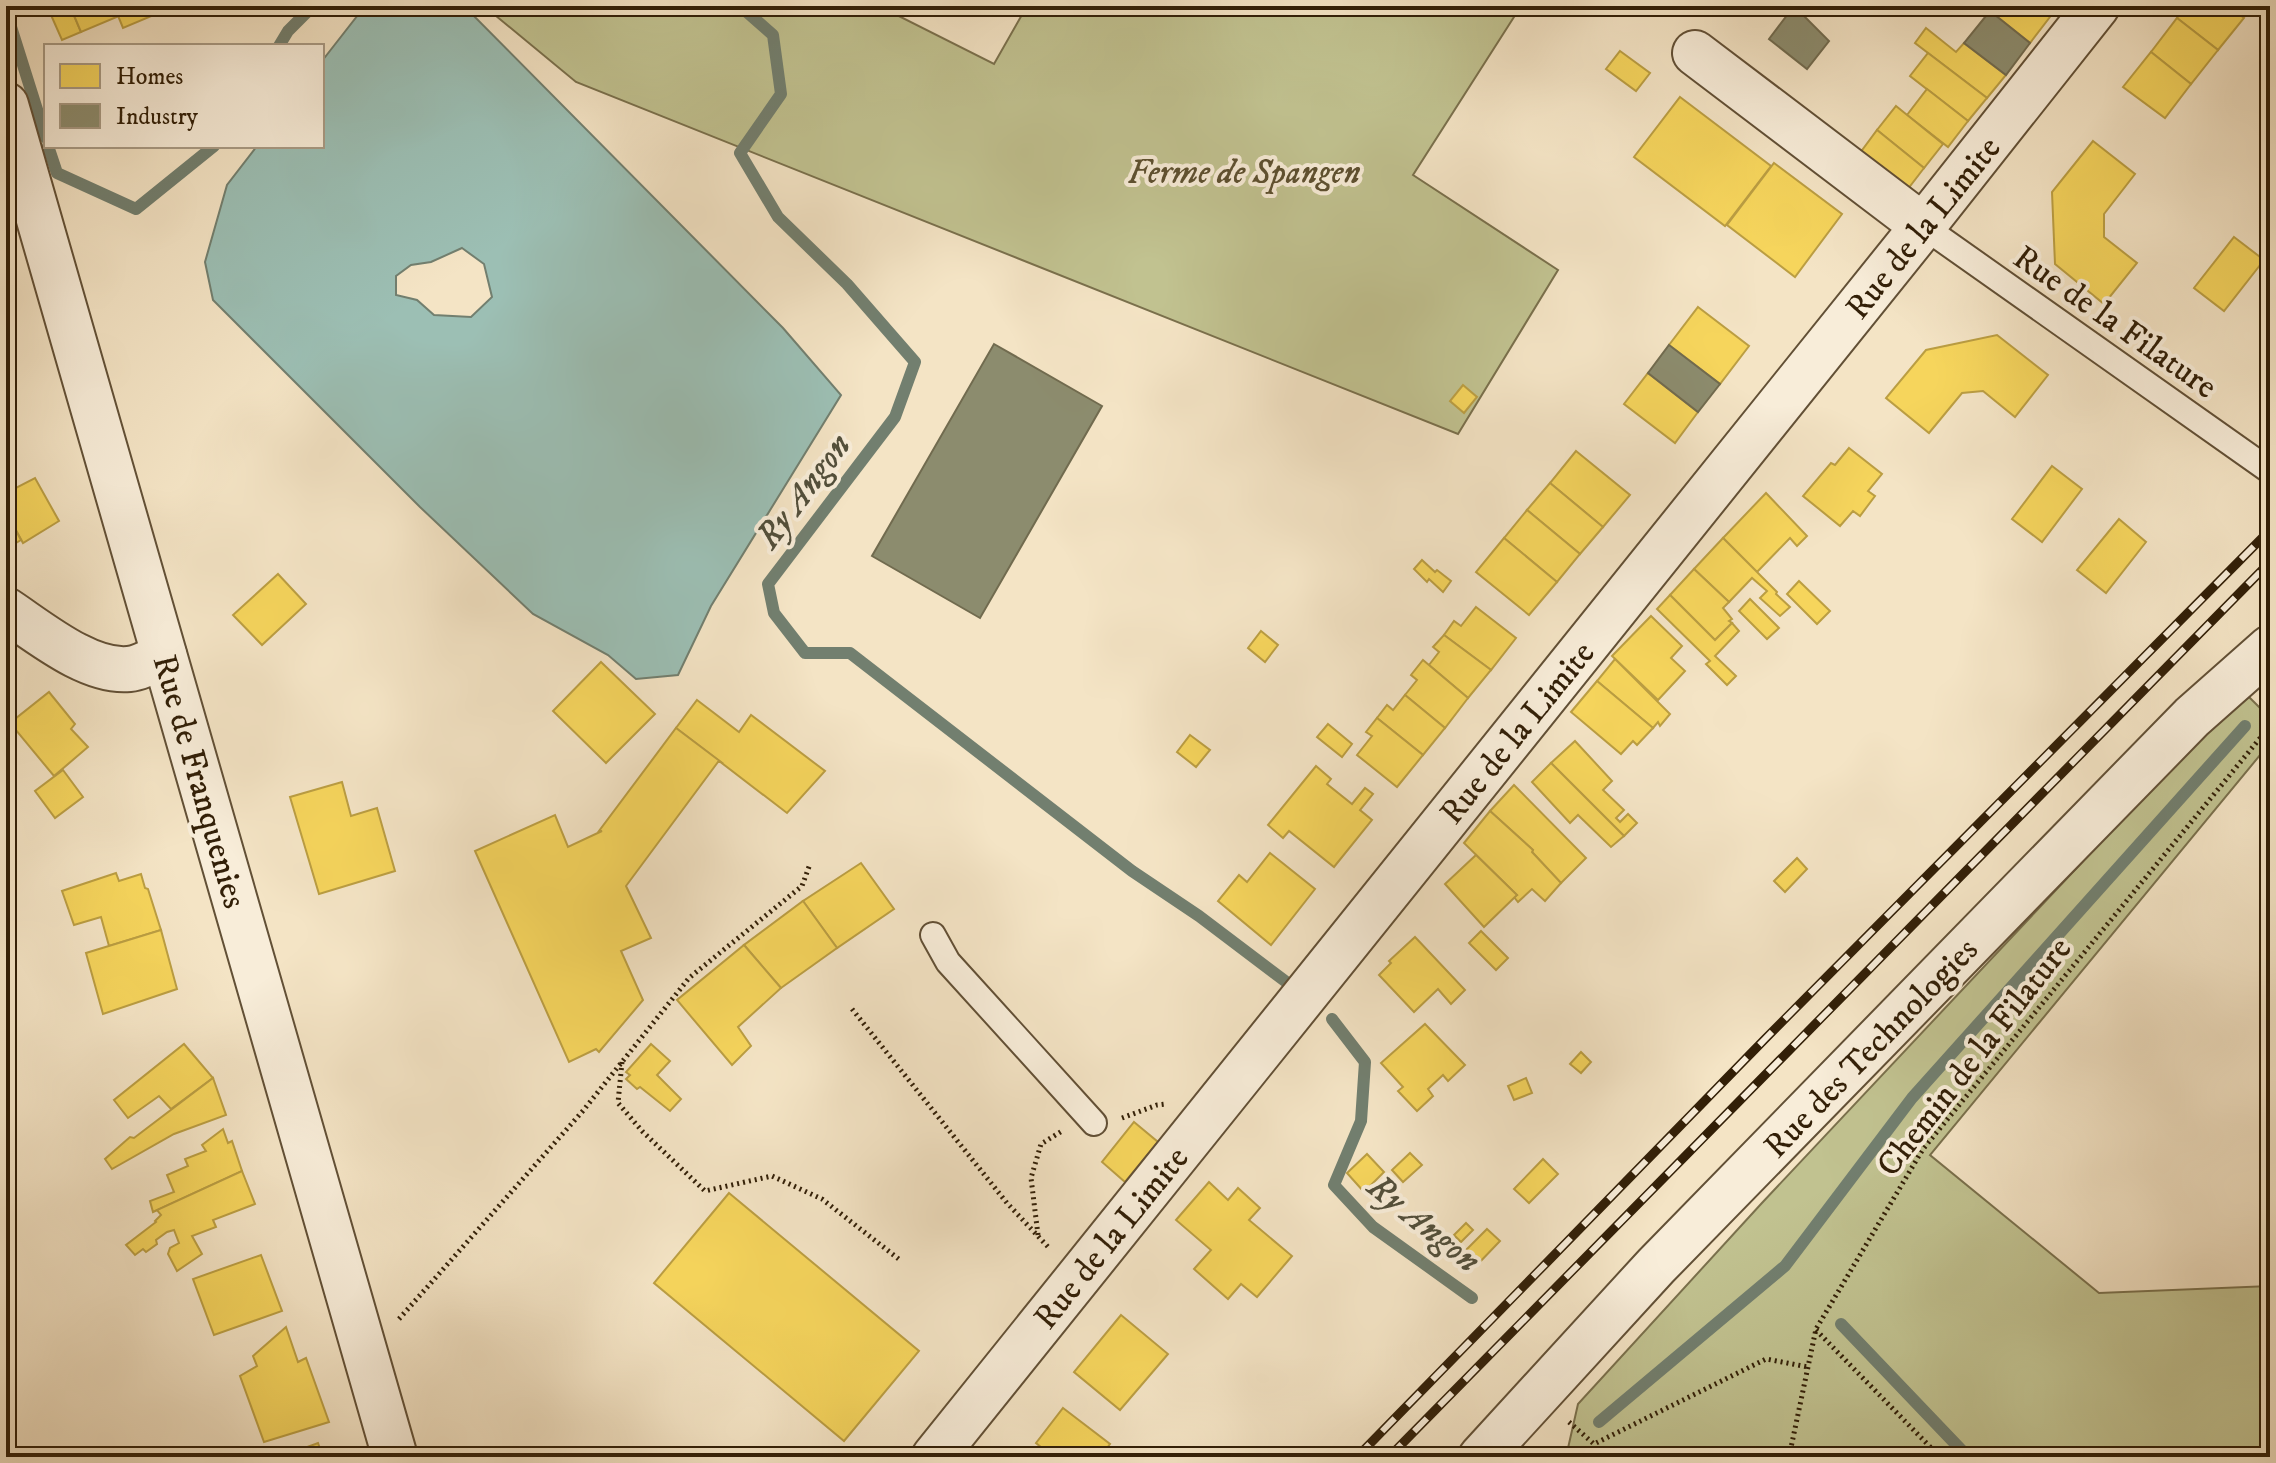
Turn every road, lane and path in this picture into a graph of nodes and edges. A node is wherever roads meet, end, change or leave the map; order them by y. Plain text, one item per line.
1 (2097, 6) edge
2 (1695, 53) dead end
3 (6, 105) edge
4 (1923, 226) junction
5 (2270, 471) edge
6 (6, 610) edge
7 (2270, 648) edge
8 (164, 655) junction
9 (2270, 726) edge
10 (810, 864) dead end
11 (933, 935) dead end
12 (852, 1009) dead end
13 (622, 1061) junction
14 (1094, 1123) dead end
15 (900, 1260) dead end
16 (1077, 1278) junction
17 (1816, 1329) junction
18 (366, 1355) junction
19 (1808, 1367) junction
20 (1538, 1395) junction
21 (395, 1457) edge
22 (934, 1457) edge
23 (1481, 1457) edge
24 (1789, 1457) edge
25 (1940, 1457) edge

1 - 4 street, Rue de la Limite
2 - 4 street
3 - 8 street, Rue de Franquenies
4 - 5 lane, Rue de la Filature
4 - 16 street, Rue de la Limite
6 - 8 street
7 - 20 street, Rue des Technologies
8 - 18 street, Rue de Franquenies
9 - 17 path, Chemin de la Filature
10 - 13 path
11 - 14 lane
12 - 16 path
13 - 15 path
13 - 18 path
16 - 22 street, Rue de la Limite
17 - 19 path, Chemin de la Filature
17 - 25 path
18 - 21 street, Rue de Franquenies
19 - 20 path
19 - 24 path, Chemin de la Filature
20 - 23 street, Rue des Technologies

